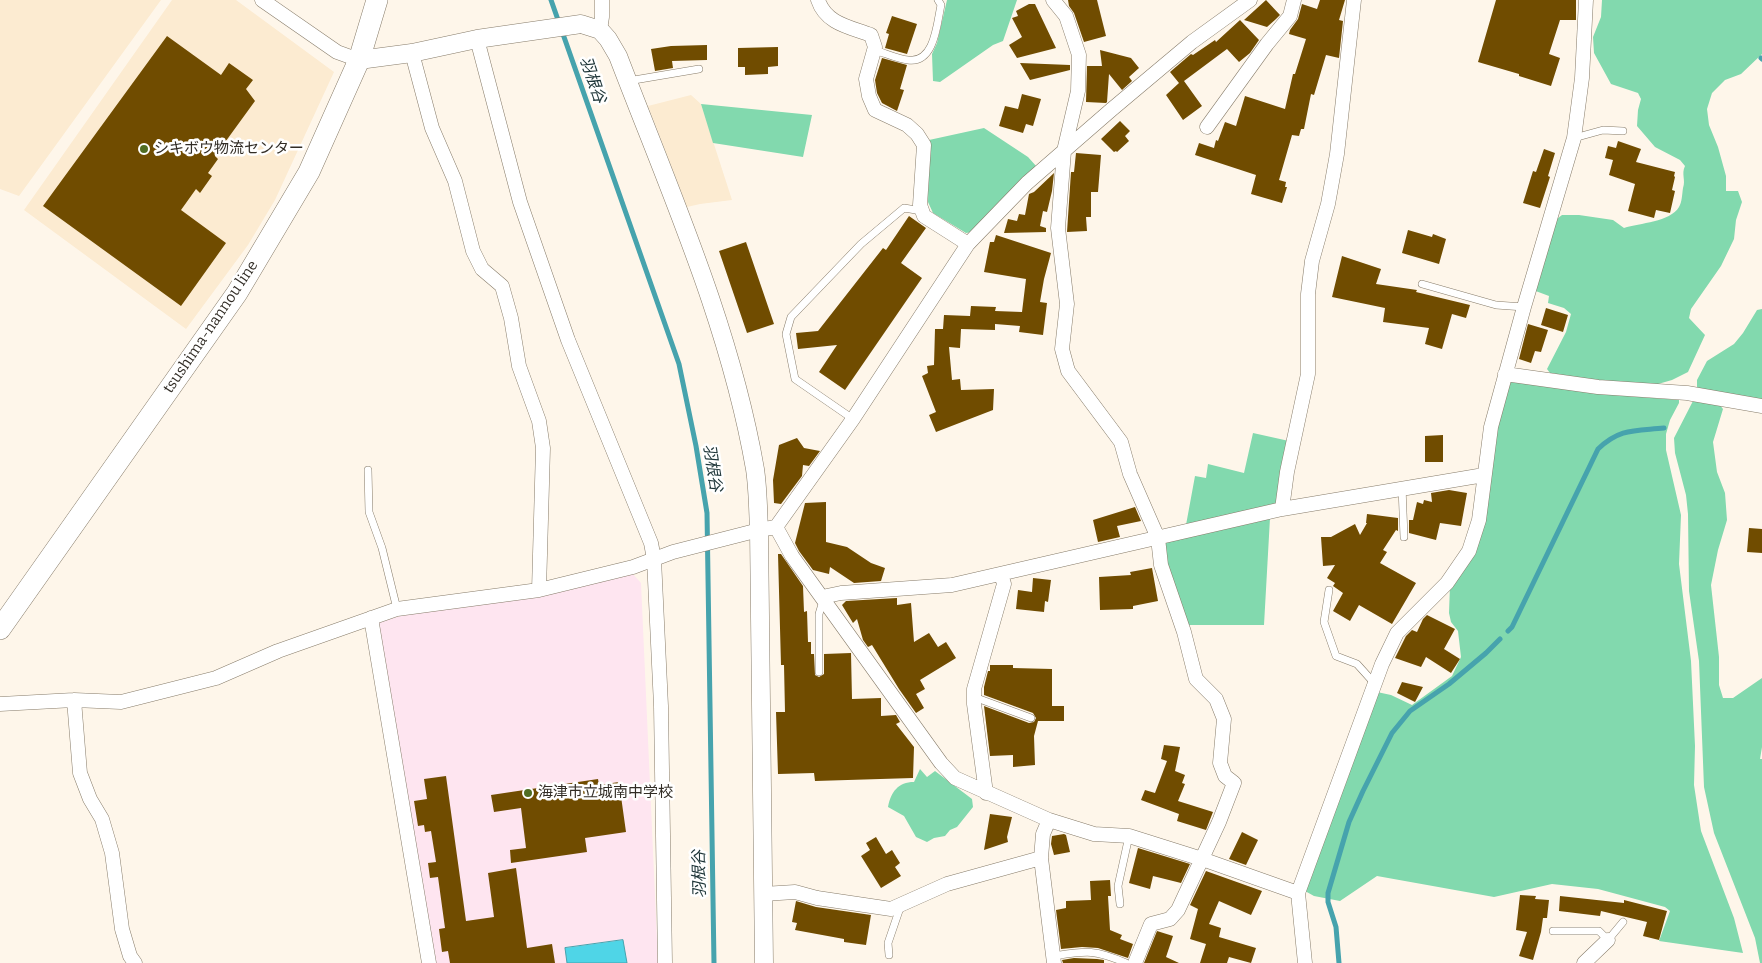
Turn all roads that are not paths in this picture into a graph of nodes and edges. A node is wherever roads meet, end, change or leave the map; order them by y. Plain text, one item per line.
1 (262, 0) edge
2 (377, 0) edge
3 (602, 0) edge
4 (818, 0) edge
5 (938, 0) edge
6 (1052, 0) edge
7 (1250, 0) edge
8 (1294, 0) edge
9 (1354, 0) edge
10 (1586, 0) edge
11 (600, 30) junction
12 (477, 39) junction
13 (874, 50) junction
14 (412, 53) junction
15 (359, 60) junction
16 (699, 69) dead end
17 (628, 81) junction
18 (1207, 127) dead end
19 (1623, 131) dead end
20 (1574, 138) junction
21 (1064, 150) junction
22 (922, 211) junction
23 (968, 244) junction
24 (1422, 284) dead end
25 (1524, 307) junction
26 (1505, 374) junction
27 (1762, 406) edge
28 (853, 420) junction
29 (368, 470) dead end
30 (1484, 475) junction
31 (1402, 487) junction
32 (1282, 509) junction
33 (776, 527) junction
34 (753, 531) junction
35 (1404, 537) dead end
36 (1158, 538) junction
37 (654, 559) junction
38 (1001, 574) junction
39 (539, 590) junction
40 (1329, 590) dead end
41 (823, 599) junction
42 (397, 609) junction
43 (371, 618) junction
44 (0, 629) edge
45 (819, 672) dead end
46 (1375, 684) junction
47 (974, 697) junction
48 (74, 700) junction
49 (0, 704) edge
50 (1031, 718) dead end
51 (986, 793) junction
52 (1048, 820) junction
53 (1129, 836) junction
54 (1041, 858) junction
55 (1202, 859) junction
56 (1298, 892) junction
57 (764, 894) junction
58 (901, 904) junction
59 (1120, 904) dead end
60 (1623, 922) dead end
61 (1553, 931) dead end
62 (1608, 940) junction
63 (889, 954) dead end
64 (1053, 959) edge
65 (135, 963) edge
66 (429, 963) edge
67 (665, 963) edge
68 (764, 963) edge
69 (1126, 963) edge
70 (1135, 963) edge
71 (1305, 963) edge
72 (1584, 963) edge

1 - 15 street
2 - 15 main road, tsushima-nannou line
3 - 11 street
4 - 13 street
5 - 13 lane
6 - 21 street
7 - 21 street
8 - 18 street
9 - 32 street
10 - 20 street
11 - 12 street
11 - 17 street
12 - 14 street
12 - 37 street
13 - 22 street
14 - 15 street
14 - 39 street
15 - 44 main road, tsushima-nannou line
16 - 17 lane
17 - 34 street
19 - 20 lane
20 - 25 street
21 - 23 street
21 - 36 street
22 - 23 street
22 - 28 lane
23 - 28 street
24 - 25 lane
25 - 26 street
26 - 27 street
26 - 30 street
28 - 33 street
29 - 42 lane
30 - 31 street
30 - 46 street
31 - 32 street
31 - 35 lane
32 - 36 street
33 - 34 street
33 - 41 street
34 - 37 street
34 - 57 street
36 - 38 street
36 - 55 street
37 - 39 street
37 - 67 street
38 - 41 street
38 - 47 street
39 - 42 street
40 - 46 lane
41 - 45 lane
41 - 51 street
42 - 43 street
43 - 48 street
43 - 66 street
46 - 56 street
47 - 50 lane
47 - 51 street
48 - 49 street
48 - 65 street
51 - 52 street
52 - 53 street
52 - 54 street
53 - 55 street
53 - 59 lane
54 - 58 street
54 - 64 street
55 - 56 street
55 - 70 street
56 - 71 street
57 - 58 street
57 - 68 street
58 - 63 lane
60 - 62 lane
61 - 62 lane
62 - 72 street
64 - 69 lane

